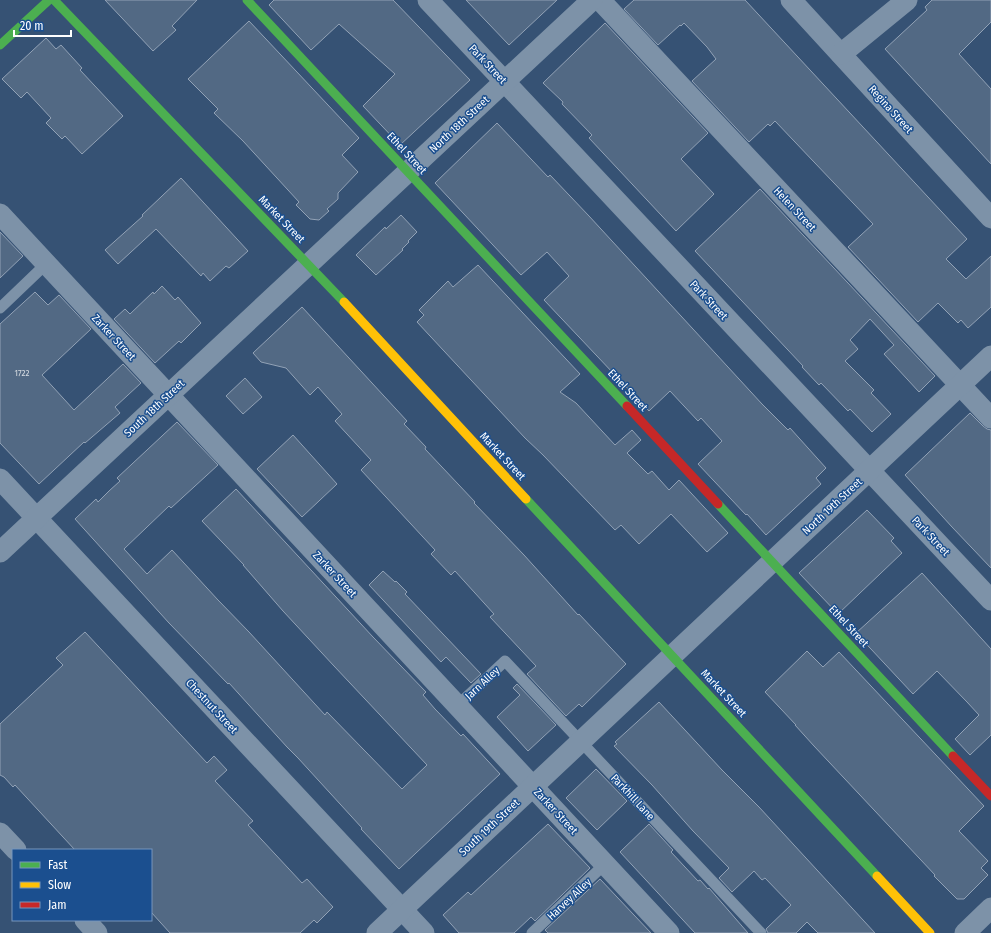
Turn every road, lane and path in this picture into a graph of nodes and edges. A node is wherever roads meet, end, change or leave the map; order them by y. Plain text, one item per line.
1 (49, 0) edge
2 (54, 0) edge
3 (247, 0) edge
4 (428, 0) edge
5 (592, 0) edge
6 (600, 0) edge
7 (791, 0) edge
8 (907, 0) edge
9 (0, 45) edge
10 (842, 54) junction
11 (504, 81) junction
12 (408, 172) junction
13 (0, 214) edge
14 (991, 218) edge
15 (46, 264) junction
16 (308, 264) junction
17 (0, 308) edge
18 (991, 356) edge
19 (960, 385) junction
20 (168, 395) junction
21 (991, 418) edge
22 (870, 471) junction
23 (0, 479) edge
24 (37, 518) junction
25 (0, 552) edge
26 (772, 562) junction
27 (991, 600) edge
28 (673, 656) junction
29 (505, 661) joint
30 (458, 705) junction
31 (580, 742) junction
32 (533, 786) junction
33 (991, 796) edge
34 (0, 833) edge
35 (15, 849) edge
36 (605, 864) junction
37 (991, 908) edge
38 (401, 909) junction
39 (86, 921) edge
40 (97, 933) edge
41 (377, 933) edge
42 (424, 933) edge
43 (532, 933) edge
44 (669, 933) edge
45 (761, 933) edge
46 (930, 933) edge
47 (965, 933) edge

1 - 9 main road
2 - 16 main road, Market Street
3 - 12 main road, Ethel Street
4 - 11 street, Park Street
5 - 11 street, North 18th Street
6 - 19 street, Helen Street
7 - 10 street, Regina Street
8 - 10 street
10 - 14 street, Regina Street
11 - 12 street, North 18th Street
11 - 22 street, Park Street
12 - 16 street, North 18th Street
12 - 26 main road, Ethel Street
13 - 15 street, Zarker Street
15 - 17 lane
15 - 20 street, Zarker Street
16 - 20 street, South 18th Street
16 - 28 main road, Market Street
18 - 19 street, North 19th Street
19 - 21 street, Helen Street
19 - 22 street, North 19th Street
20 - 24 street, South 18th Street
20 - 30 street, Zarker Street
22 - 26 street, North 19th Street
22 - 27 street, Park Street
23 - 24 street, Chestnut Street
24 - 25 street, South 18th Street
24 - 38 street, Chestnut Street
26 - 28 street, North 19th Street
26 - 33 main road, Ethel Street
28 - 31 street, South 19th Street
28 - 46 main road, Market Street
29 - 30 lane, Jarn Alley
29 - 31 lane, Parkhill Lane
30 - 32 street, Zarker Street
31 - 32 street, South 19th Street
31 - 45 lane, Parkhill Lane
32 - 36 street, Zarker Street
32 - 38 street, South 19th Street
34 - 35 street
36 - 43 lane, Harvey Alley
36 - 44 street, Zarker Street
37 - 47 street
38 - 41 street, South 19th Street
38 - 42 street, Chestnut Street
39 - 40 street

